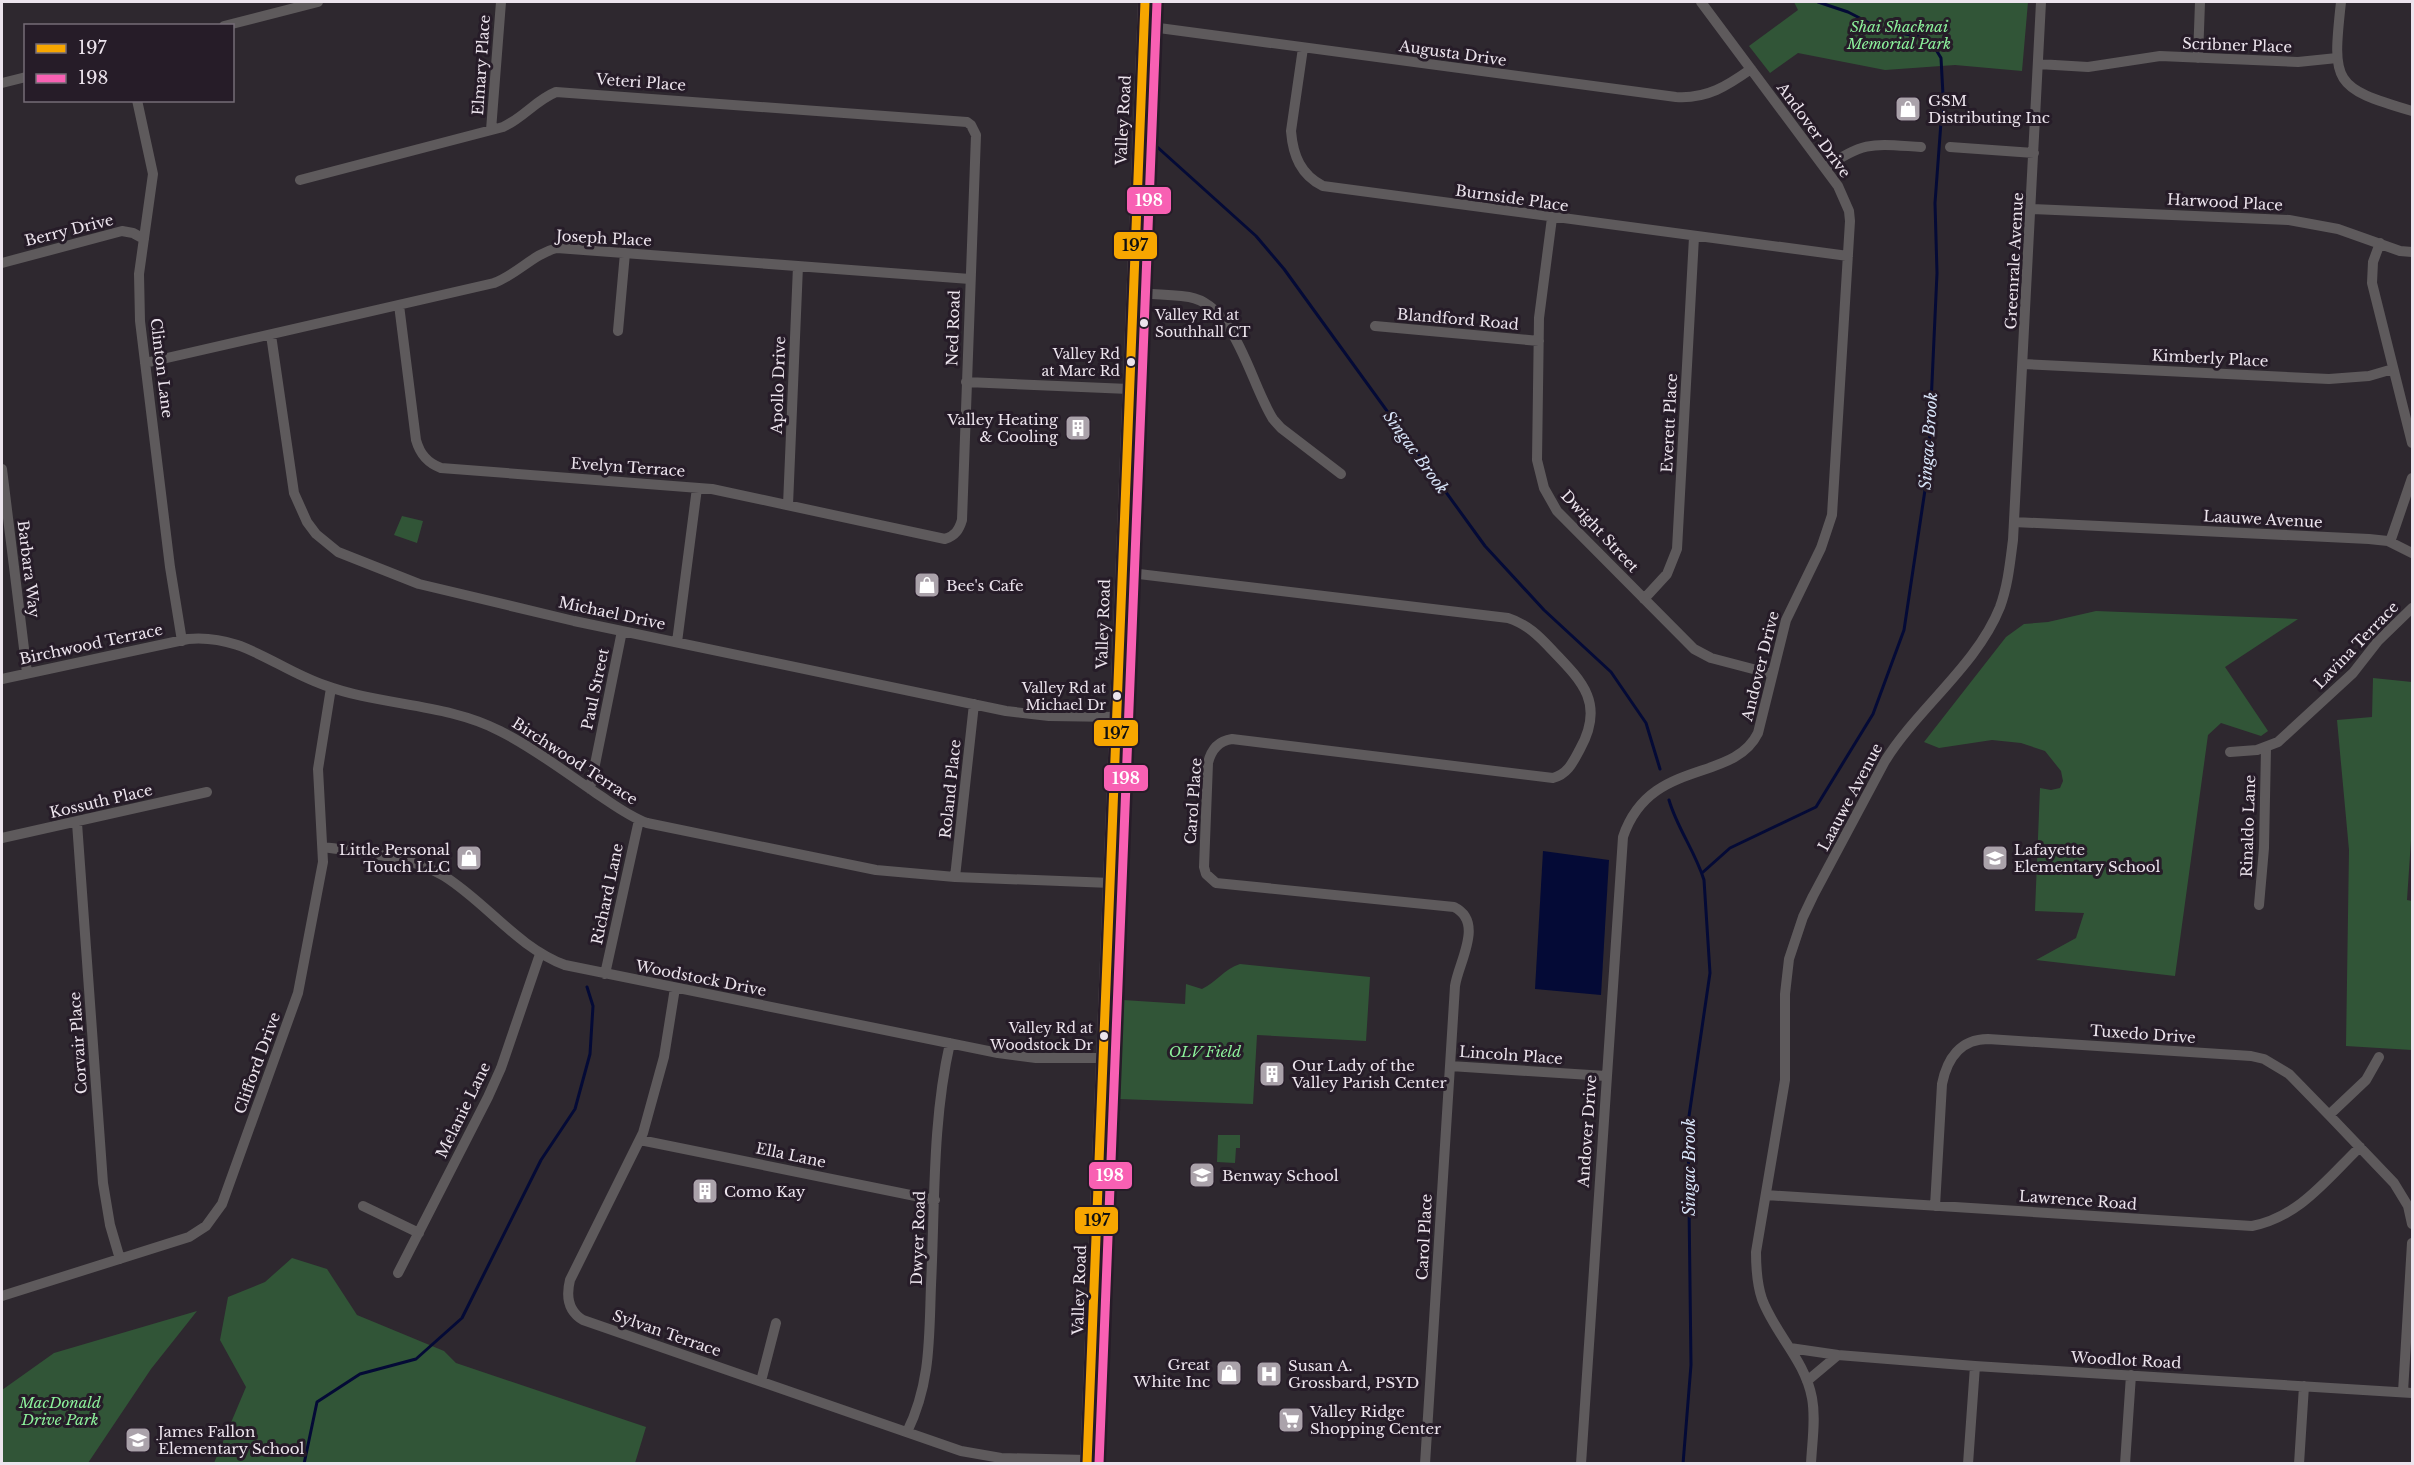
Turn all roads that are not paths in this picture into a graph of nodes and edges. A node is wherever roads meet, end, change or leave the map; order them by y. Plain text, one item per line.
1 (318, 2) edge
2 (501, 2) edge
3 (1145, 2) edge
4 (1701, 2) edge
5 (2041, 2) edge
6 (2200, 2) edge
7 (2341, 2) edge
8 (232, 24) edge
9 (1144, 26) junction
10 (1303, 48) junction
11 (2198, 58) junction
12 (2337, 58) junction
13 (2038, 64) junction
14 (1751, 69) junction
15 (24, 78) edge
16 (2, 83) edge
17 (137, 102) edge
18 (2412, 111) edge
19 (491, 130) junction
20 (1921, 147) dead end
21 (1950, 147) dead end
22 (976, 148) joint
23 (2034, 153) junction
24 (1825, 168) junction
25 (300, 180) dead end
26 (2031, 209) junction
27 (1552, 218) junction
28 (1694, 237) junction
29 (144, 238) junction
30 (2380, 243) junction
31 (2412, 252) edge
32 (625, 253) junction
33 (1848, 256) junction
34 (2, 263) edge
35 (798, 266) junction
36 (970, 279) junction
37 (1133, 293) junction
38 (399, 305) junction
39 (1375, 326) dead end
40 (618, 331) dead end
41 (271, 335) junction
42 (1539, 341) junction
43 (145, 363) junction
44 (2023, 364) junction
45 (2393, 369) junction
46 (966, 382) junction
47 (1129, 388) junction
48 (2412, 443) edge
49 (2, 469) edge
50 (1341, 474) dead end
51 (2412, 478) edge
52 (698, 488) junction
53 (788, 505) junction
54 (962, 509) joint
55 (2014, 522) junction
56 (2390, 542) junction
57 (2412, 553) edge
58 (1122, 572) junction
59 (1644, 599) junction
60 (2412, 608) edge
61 (622, 631) junction
62 (182, 641) junction
63 (677, 642) junction
64 (27, 673) junction
65 (1772, 674) junction
66 (2, 679) edge
67 (331, 688) junction
68 (974, 704) junction
69 (1117, 717) junction
70 (2266, 748) junction
71 (2230, 752) dead end
72 (590, 789) junction
73 (207, 792) dead end
74 (639, 819) junction
75 (77, 823) junction
76 (2, 838) edge
77 (324, 847) junction
78 (955, 877) junction
79 (1111, 883) junction
80 (2259, 905) dead end
81 (540, 954) junction
82 (605, 974) junction
83 (675, 988) junction
84 (950, 1043) junction
85 (2379, 1057) dead end
86 (1104, 1058) junction
87 (1450, 1066) junction
88 (1606, 1076) junction
89 (2329, 1115) junction
90 (640, 1140) junction
91 (2360, 1147) junction
92 (1766, 1195) junction
93 (2409, 1196) edge
94 (935, 1200) junction
95 (363, 1206) dead end
96 (1935, 1206) junction
97 (2412, 1224) edge
98 (419, 1233) junction
99 (2412, 1243) edge
100 (120, 1259) junction
101 (398, 1273) dead end
102 (2, 1296) edge
103 (776, 1323) dead end
104 (1790, 1348) junction
105 (1838, 1355) junction
106 (1975, 1366) junction
107 (2131, 1375) junction
108 (761, 1381) junction
109 (1807, 1381) junction
110 (2304, 1386) junction
111 (2408, 1392) edge
112 (907, 1432) junction
113 (1087, 1462) edge
114 (1425, 1464) edge
115 (1581, 1464) edge
116 (1811, 1464) edge
117 (1968, 1464) edge
118 (2125, 1464) edge
119 (2299, 1464) edge

1 - 8 street
2 - 19 street, Elmary Place
3 - 9 main road, Valley Road
4 - 14 street, Andover Drive
5 - 13 street, Greenrale Avenue
6 - 11 street
7 - 12 street
9 - 10 street, Augusta Drive
9 - 37 main road, Valley Road
10 - 14 street, Augusta Drive
10 - 27 street, Burnside Place
11 - 12 street, Scribner Place
11 - 13 street, Scribner Place
12 - 18 street
13 - 23 street, Greenrale Avenue
14 - 24 street, Andover Drive
15 - 16 street
17 - 29 street, Clinton Lane
19 - 22 street, Veteri Place
19 - 25 street, Veteri Place
20 - 24 street
21 - 23 street
22 - 36 street, Ned Road
23 - 26 street, Greenrale Avenue
24 - 33 street, Andover Drive
26 - 30 street, Harwood Place
26 - 44 street, Greenrale Avenue
27 - 28 street, Burnside Place
27 - 42 street, Dwight Street
28 - 33 street, Burnside Place
28 - 59 street, Everett Place
29 - 34 street, Berry Drive
29 - 43 street, Clinton Lane
30 - 31 street, Harwood Place
30 - 45 street
32 - 35 street, Joseph Place
32 - 38 street, Joseph Place
32 - 40 street
33 - 65 street, Andover Drive
35 - 36 street, Joseph Place
35 - 53 street, Apollo Drive
36 - 46 street, Ned Road
37 - 47 main road, Valley Road
37 - 50 street
38 - 41 street, Joseph Place
38 - 52 street, Evelyn Terrace
39 - 42 street, Blandford Road
41 - 43 street, Joseph Place
41 - 61 street, Michael Drive
42 - 59 street, Dwight Street
43 - 62 street, Clinton Lane
44 - 45 street, Kimberly Place
44 - 55 street, Greenrale Avenue
45 - 48 street
46 - 47 street
46 - 54 street, Ned Road
47 - 58 main road, Valley Road
49 - 64 street, Barbara Way
51 - 56 street
52 - 53 street, Evelyn Terrace
52 - 63 street
53 - 54 street, Evelyn Terrace
55 - 56 street, Laauwe Avenue
55 - 92 street, Laauwe Avenue
56 - 57 street, Laauwe Avenue
58 - 69 main road, Valley Road
58 - 87 street, Carol Place
59 - 65 street, Dwight Street
60 - 70 street, Lavina Terrace
61 - 63 street, Michael Drive
61 - 72 street, Paul Street
62 - 64 street, Birchwood Terrace
62 - 67 street, Birchwood Terrace
63 - 68 street, Michael Drive
64 - 66 street, Birchwood Terrace
65 - 88 street, Andover Drive
67 - 72 street, Birchwood Terrace
67 - 77 street, Clifford Drive
68 - 69 street, Michael Drive
68 - 78 street, Roland Place
69 - 79 main road, Valley Road
70 - 71 street, Lavina Terrace
70 - 80 street, Rinaldo Lane
72 - 74 street, Birchwood Terrace
73 - 75 street, Kossuth Place
74 - 78 street, Birchwood Terrace
74 - 82 street, Richard Lane
75 - 76 street, Kossuth Place
75 - 100 street, Corvair Place
77 - 81 street, Woodstock Drive
77 - 100 street, Clifford Drive
78 - 79 street, Birchwood Terrace
79 - 86 main road, Valley Road
81 - 82 street, Woodstock Drive
81 - 98 street, Melanie Lane
82 - 83 street, Woodstock Drive
83 - 84 street, Woodstock Drive
83 - 90 street, Sylvan Terrace
84 - 86 street, Woodstock Drive
84 - 94 street, Dwyer Road
85 - 89 street
86 - 113 main road, Valley Road
87 - 88 street, Lincoln Place
87 - 114 street, Carol Place
88 - 115 street, Andover Drive
89 - 91 street, Tuxedo Drive
89 - 96 street, Tuxedo Drive
90 - 94 street, Ella Lane
90 - 108 street, Sylvan Terrace
91 - 93 street, Tuxedo Drive
91 - 96 street, Lawrence Road
92 - 96 street, Lawrence Road
92 - 104 street, Laauwe Avenue
93 - 97 street, Tuxedo Drive
94 - 112 street, Dwyer Road
95 - 98 street
98 - 101 street, Melanie Lane
99 - 111 street
100 - 102 street, Clifford Drive
103 - 108 street
104 - 105 street, Woodlot Road
104 - 109 street, Laauwe Avenue
105 - 106 street, Woodlot Road
105 - 109 street
106 - 107 street, Woodlot Road
106 - 117 street
107 - 110 street, Woodlot Road
107 - 118 street
108 - 112 street, Sylvan Terrace
109 - 116 street, Laauwe Avenue
110 - 111 street, Woodlot Road
110 - 119 street
112 - 113 street, Sylvan Terrace

